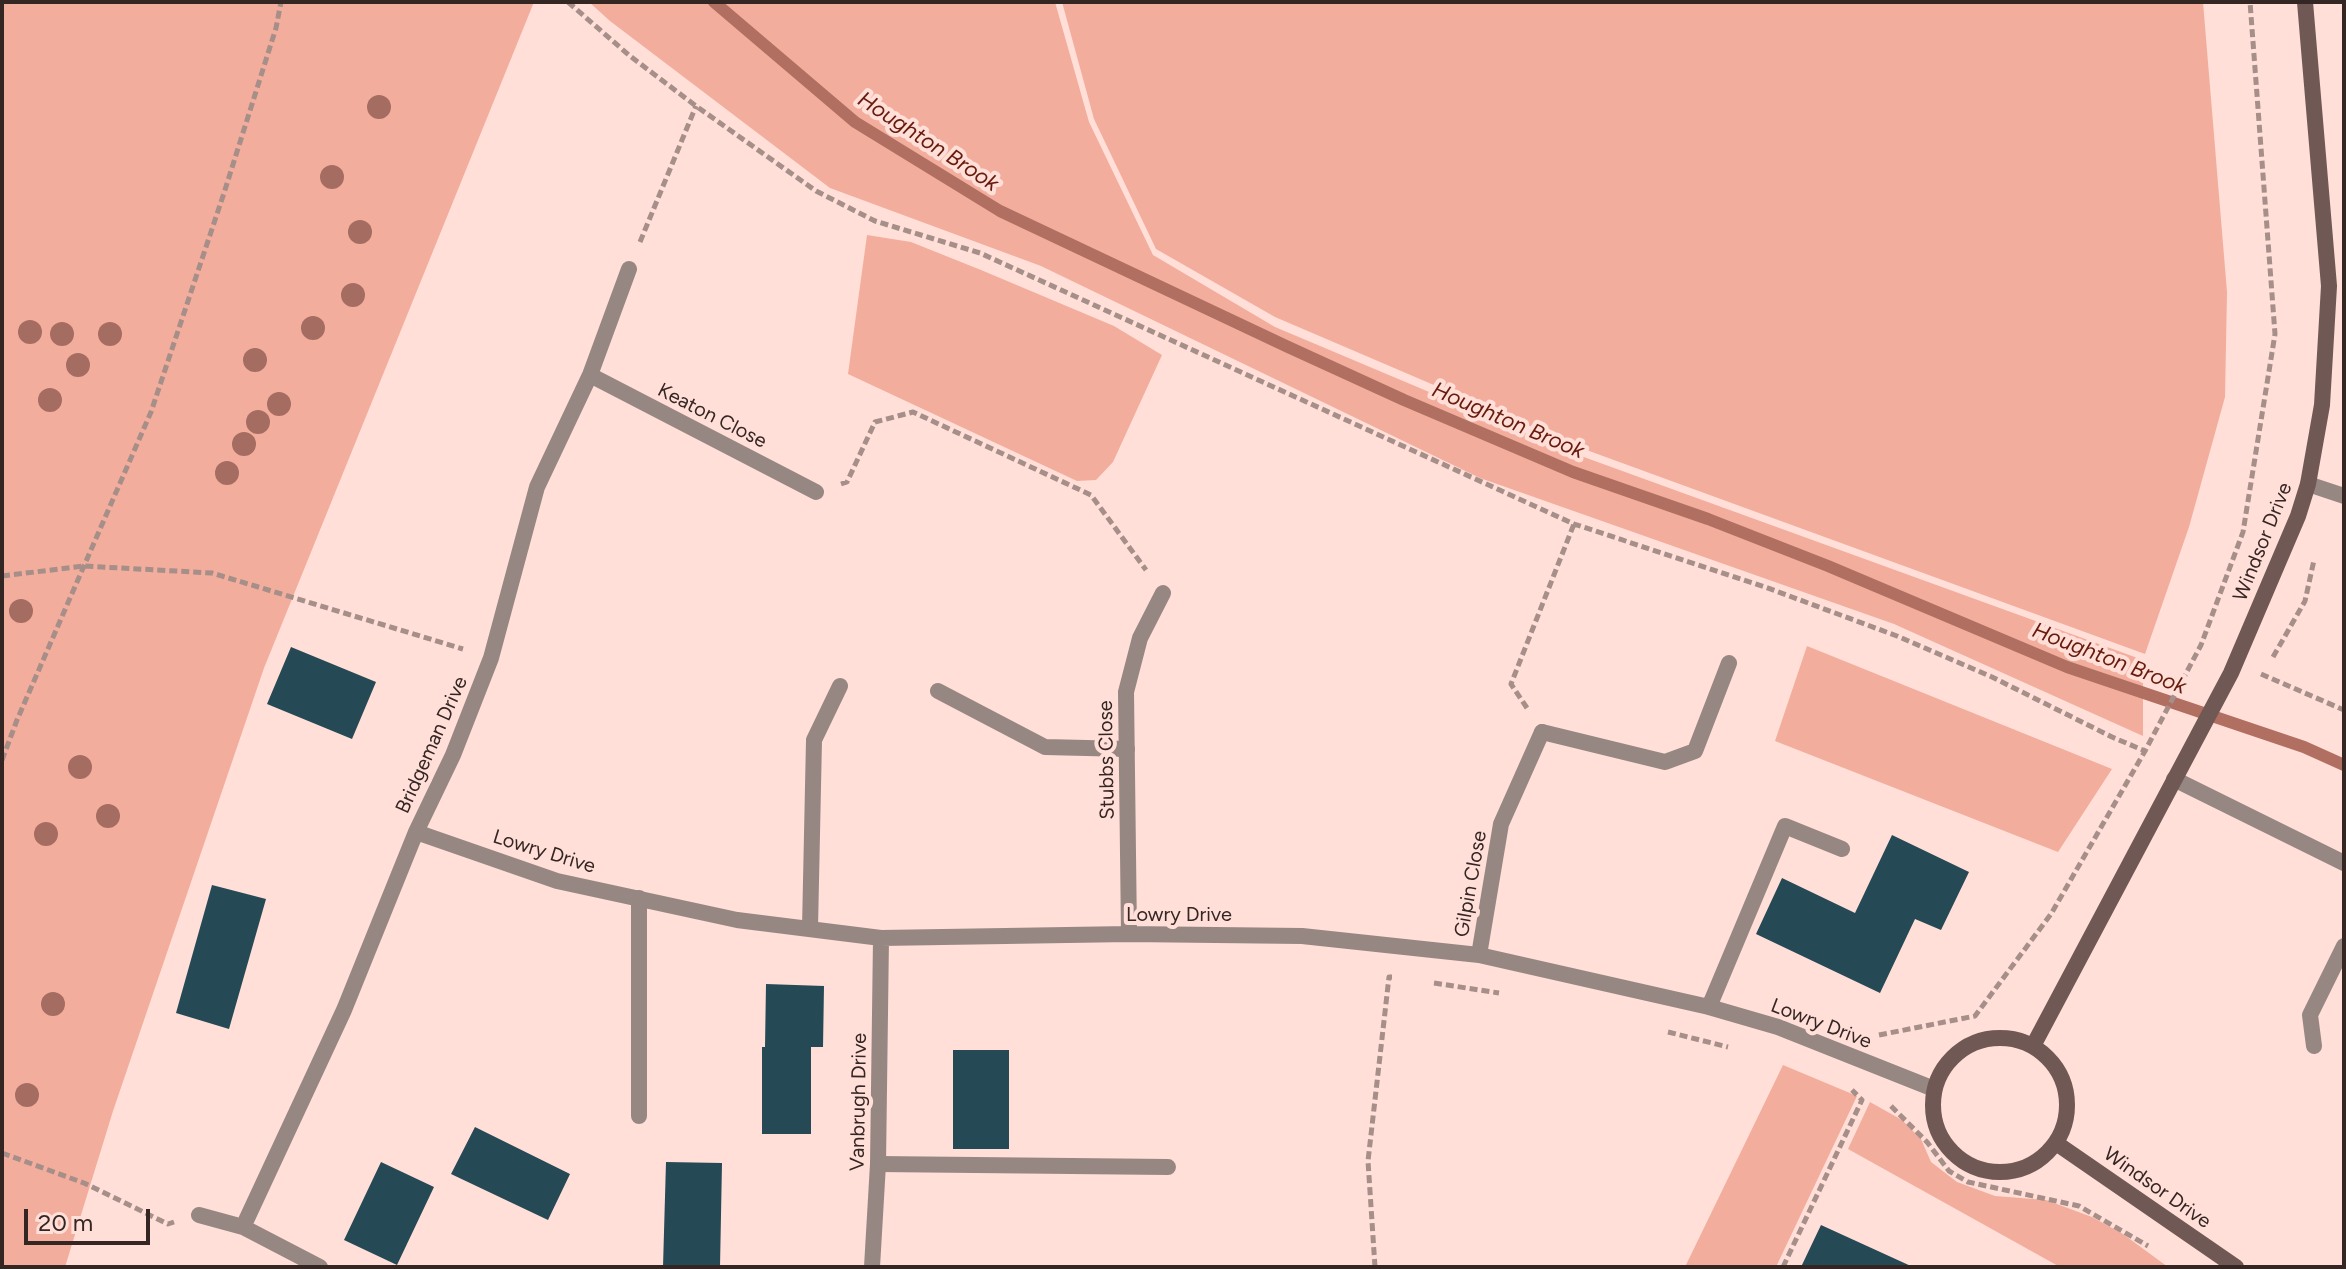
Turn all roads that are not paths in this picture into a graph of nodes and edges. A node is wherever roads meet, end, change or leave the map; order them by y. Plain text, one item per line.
1 (2305, 2) edge
2 (629, 269) road end
3 (590, 375) junction
4 (2308, 484) junction
5 (816, 492) road end
6 (2344, 496) edge
7 (1163, 593) road end
8 (1729, 663) dead end
9 (840, 686) dead end
10 (938, 691) dead end
11 (1127, 749) junction
12 (2174, 779) junction
13 (416, 832) junction
14 (1842, 849) dead end
15 (2344, 863) edge
16 (639, 898) junction
17 (810, 928) junction
18 (1129, 934) junction
19 (881, 938) junction
20 (2344, 946) edge
21 (1479, 955) junction
22 (1709, 1007) junction
23 (2033, 1046) junction
24 (2314, 1046) dead end
25 (1934, 1089) junction
26 (639, 1116) dead end
27 (2056, 1143) junction
28 (878, 1164) junction
29 (1168, 1167) dead end
30 (199, 1215) road end
31 (243, 1227) junction
32 (320, 1267) edge
33 (872, 1267) edge
34 (2236, 1267) edge

1 - 4 street, Windsor Drive
2 - 3 street, Bridgeman Drive
3 - 5 street, Keaton Close
3 - 13 street, Bridgeman Drive
4 - 6 street
4 - 12 street, Windsor Drive
7 - 11 street, Stubbs Close
8 - 21 street, Gilpin Close
9 - 17 street
10 - 11 street
11 - 18 street, Stubbs Close
12 - 15 street
12 - 23 street, Windsor Drive
13 - 16 street, Lowry Drive
13 - 31 street, Bridgeman Drive
14 - 22 street
16 - 17 street, Lowry Drive
16 - 26 street
17 - 19 street, Lowry Drive
18 - 19 street, Lowry Drive
18 - 21 street, Lowry Drive
19 - 28 street, Vanbrugh Drive
20 - 24 street
21 - 22 street, Lowry Drive
22 - 25 street, Lowry Drive
23 - 25 street
23 - 27 street
25 - 27 street
27 - 34 street, Windsor Drive
28 - 29 street
28 - 33 street, Vanbrugh Drive
30 - 31 street
31 - 32 street

